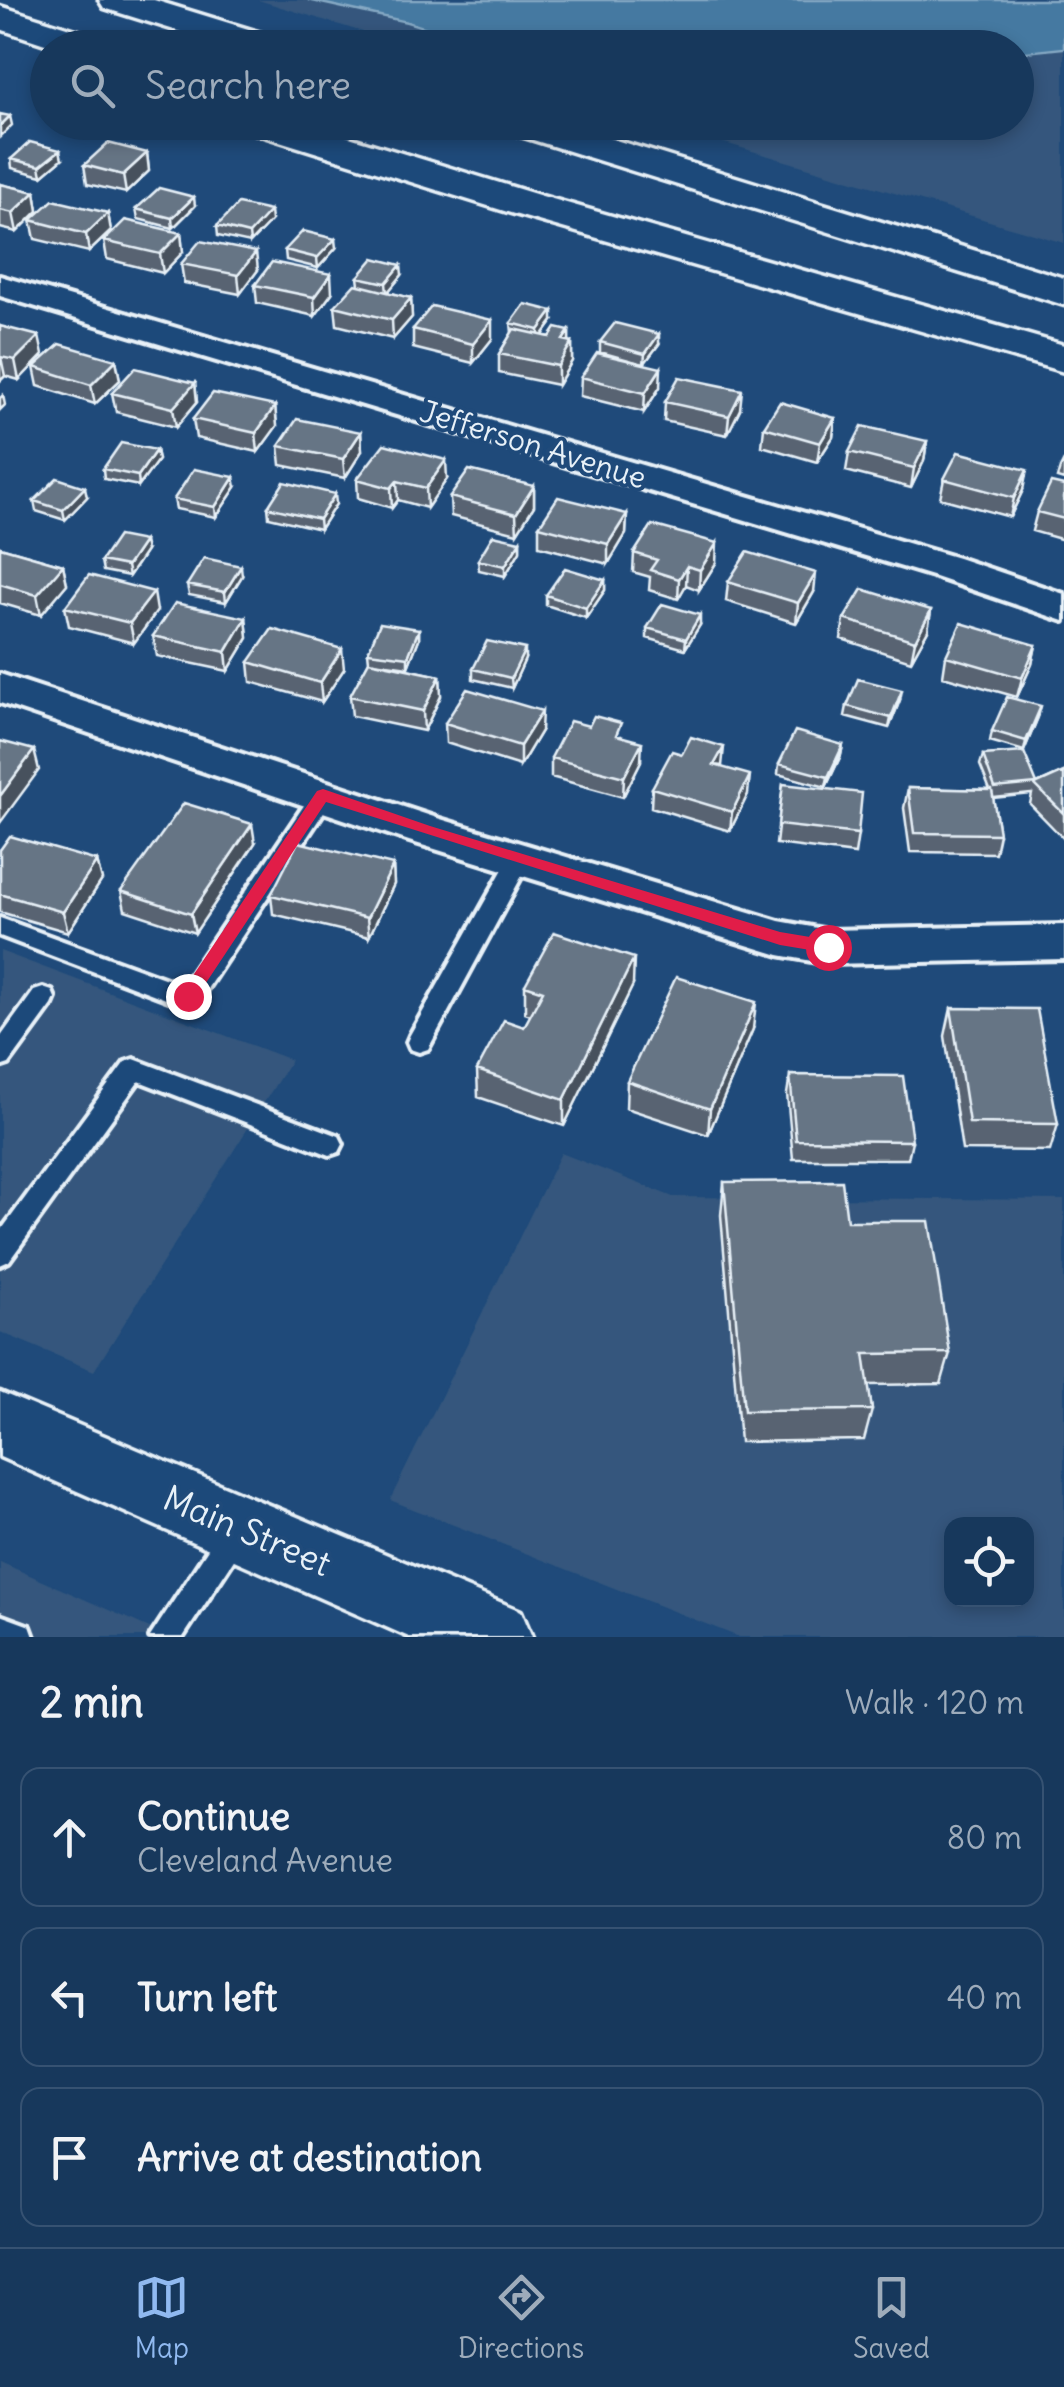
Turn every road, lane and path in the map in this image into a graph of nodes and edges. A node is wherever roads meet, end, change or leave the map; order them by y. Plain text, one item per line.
1 (117, 0) edge
2 (0, 17) edge
3 (40, 30) edge
4 (213, 30) edge
5 (0, 46) edge
6 (30, 55) edge
7 (316, 140) edge
8 (386, 140) edge
9 (572, 140) edge
10 (892, 239) junction
11 (1064, 280) edge
12 (0, 286) edge
13 (1064, 292) edge
14 (1064, 358) edge
15 (1064, 608) edge
16 (0, 688) edge
17 (323, 795) junction
18 (520, 860) junction
19 (0, 928) edge
20 (1064, 942) edge
21 (43, 998) dead end
22 (420, 1042) dead end
23 (0, 1057) edge
24 (330, 1144) dead end
25 (0, 1253) edge
26 (0, 1424) edge
27 (239, 1527) junction
28 (0, 1630) edge
29 (19, 1637) edge
30 (164, 1637) edge
31 (494, 1637) edge

1 - 4 main road
2 - 3 main road
5 - 6 main road
7 - 14 main road
8 - 14 main road
9 - 10 main road
10 - 11 main road
10 - 13 main road
12 - 15 street, Jefferson Avenue
16 - 17 street
17 - 18 street
17 - 19 lane
18 - 20 street
18 - 22 lane
21 - 23 lane
24 - 25 lane
26 - 27 main road, Main Street
27 - 30 lane
27 - 31 main road, Main Street
28 - 29 lane

